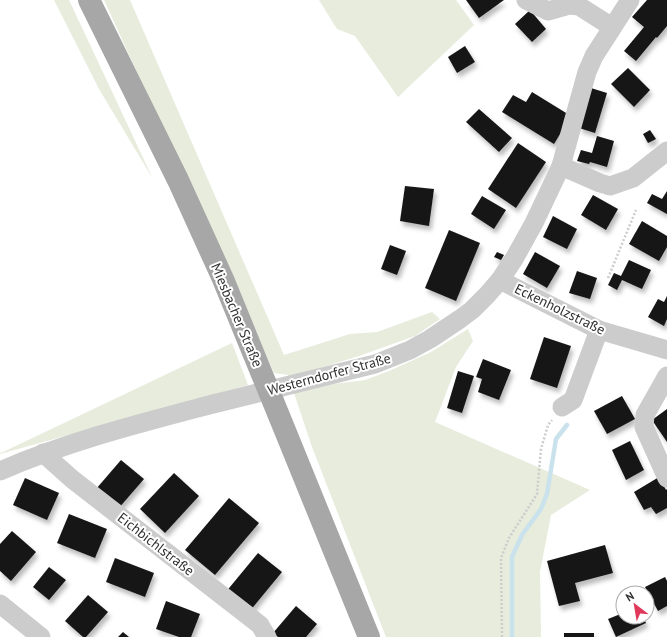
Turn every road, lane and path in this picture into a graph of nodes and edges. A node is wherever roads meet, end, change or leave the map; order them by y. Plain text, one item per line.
1 (89, 0) edge
2 (526, 0) edge
3 (630, 0) edge
4 (612, 27) junction
5 (667, 151) edge
6 (561, 166) junction
7 (636, 210) dead end
8 (608, 278) dead end
9 (500, 280) junction
10 (599, 330) junction
11 (667, 350) edge
12 (667, 376) edge
13 (562, 406) joint
14 (43, 453) junction
15 (0, 471) edge
16 (667, 478) edge
17 (0, 604) edge
18 (41, 637) edge
19 (267, 637) edge
20 (369, 637) edge
21 (502, 637) edge

1 - 20 main road, Miesbacher Straße
2 - 4 street
3 - 4 street, Westerndorfer Straße
4 - 6 street, Westerndorfer Straße
5 - 6 street
6 - 9 street, Westerndorfer Straße
7 - 8 path
9 - 10 street, Eckenholzstraße
9 - 14 street, Westerndorfer Straße
10 - 11 street, Eckenholzstraße
10 - 13 street
12 - 16 street
13 - 21 path
14 - 15 street, Westerndorfer Straße
14 - 19 street, Eichbichlstraße
17 - 18 street

